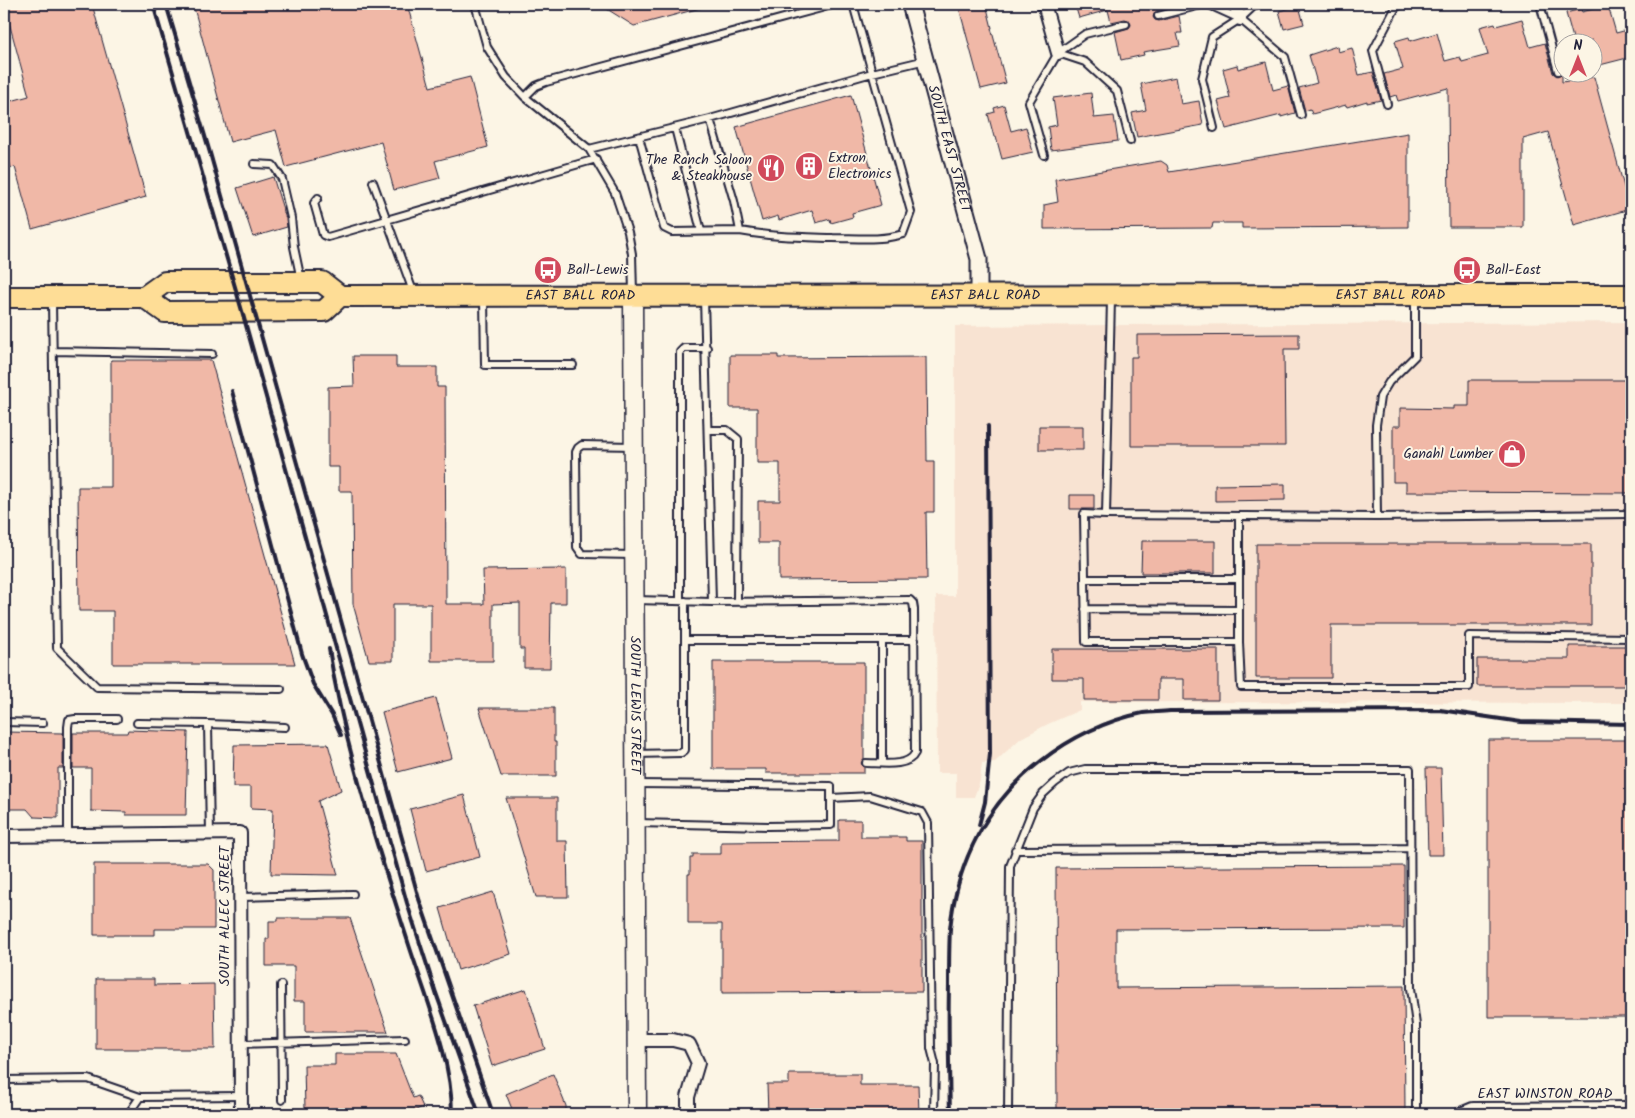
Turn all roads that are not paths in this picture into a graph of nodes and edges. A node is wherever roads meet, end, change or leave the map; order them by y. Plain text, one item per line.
1 (475, 4) edge
2 (836, 4) edge
3 (852, 4) edge
4 (910, 4) edge
5 (1044, 4) edge
6 (1206, 4) edge
7 (1235, 4) edge
8 (1256, 4) edge
9 (1402, 4) edge
10 (1540, 4) edge
11 (1629, 4) edge
12 (1631, 11) edge
13 (1158, 16) dead end
14 (1240, 19) junction
15 (1126, 24) dead end
16 (1552, 49) edge
17 (1058, 53) junction
18 (926, 60) junction
19 (872, 73) junction
20 (524, 97) junction
21 (1387, 104) dead end
22 (1301, 115) dead end
23 (710, 119) junction
24 (674, 128) junction
25 (1214, 128) dead end
26 (639, 137) junction
27 (1130, 141) dead end
28 (589, 149) junction
29 (1044, 156) dead end
30 (596, 159) junction
31 (254, 164) dead end
32 (372, 182) dead end
33 (318, 198) dead end
34 (386, 220) junction
35 (701, 231) junction
36 (740, 231) junction
37 (302, 282) junction
38 (1112, 295) junction
39 (1415, 295) junction
40 (1631, 295) edge
41 (340, 296) junction
42 (415, 296) junction
43 (484, 296) junction
44 (633, 296) junction
45 (704, 296) junction
46 (979, 296) junction
47 (4, 297) edge
48 (52, 297) junction
49 (144, 297) junction
50 (706, 348) junction
51 (53, 351) junction
52 (212, 354) dead end
53 (1630, 355) edge
54 (573, 364) dead end
55 (708, 430) junction
56 (634, 446) junction
57 (1631, 514) edge
58 (1106, 515) junction
59 (1239, 516) junction
60 (1377, 517) junction
61 (634, 555) junction
62 (1239, 578) junction
63 (1085, 579) junction
64 (635, 600) junction
65 (682, 601) junction
66 (737, 601) junction
67 (712, 602) junction
68 (1085, 610) junction
69 (1239, 610) junction
70 (1631, 638) edge
71 (685, 640) junction
72 (882, 640) junction
73 (915, 640) junction
74 (1239, 642) junction
75 (281, 689) dead end
76 (117, 719) dead end
77 (4, 722) edge
78 (43, 723) dead end
79 (137, 724) dead end
80 (208, 724) junction
81 (285, 727) dead end
82 (635, 754) junction
83 (866, 763) dead end
84 (882, 763) junction
85 (635, 784) junction
86 (831, 798) junction
87 (636, 823) junction
88 (210, 834) junction
89 (68, 835) junction
90 (4, 836) edge
91 (1411, 848) junction
92 (1015, 850) junction
93 (353, 894) dead end
94 (240, 897) junction
95 (281, 984) dead end
96 (404, 1039) dead end
97 (637, 1040) junction
98 (282, 1043) junction
99 (240, 1044) junction
100 (4, 1080) edge
101 (241, 1096) junction
102 (140, 1097) junction
103 (282, 1100) dead end
104 (1631, 1108) edge
105 (130, 1114) edge
106 (241, 1114) edge
107 (637, 1114) edge
108 (688, 1114) edge
109 (934, 1114) edge
110 (1008, 1114) edge
111 (1416, 1114) edge
112 (1461, 1114) edge

1 - 20 lane
2 - 20 lane
3 - 19 lane
4 - 18 street, SOUTH EAST STREET
5 - 17 street
6 - 13 lane
6 - 14 lane
7 - 14 street
8 - 14 lane
9 - 21 lane
10 - 16 lane
11 - 12 lane
14 - 22 lane
14 - 25 lane
15 - 17 lane
17 - 27 lane
17 - 29 lane
18 - 19 lane
18 - 46 street, SOUTH EAST STREET
19 - 23 lane
19 - 36 lane
20 - 28 lane
23 - 24 lane
23 - 36 lane
24 - 26 lane
24 - 35 lane
26 - 28 lane
26 - 35 lane
28 - 30 lane
30 - 34 lane
30 - 44 lane
31 - 37 lane
32 - 34 lane
33 - 34 lane
34 - 42 lane
35 - 36 lane
37 - 41 main road
37 - 49 main road
38 - 39 main road, EAST BALL ROAD
38 - 46 main road, EAST BALL ROAD
38 - 58 lane
39 - 40 main road, EAST BALL ROAD
39 - 60 lane
40 - 53 lane
41 - 42 main road, EAST BALL ROAD
41 - 49 main road
42 - 43 main road, EAST BALL ROAD
43 - 44 main road, EAST BALL ROAD
43 - 54 lane
44 - 45 main road, EAST BALL ROAD
44 - 56 main road, SOUTH LEWIS STREET
45 - 46 main road, EAST BALL ROAD
45 - 50 lane
47 - 48 main road
48 - 49 main road
48 - 51 lane
50 - 55 lane
50 - 65 lane
51 - 52 lane
51 - 75 lane
55 - 66 lane
55 - 67 lane
56 - 61 main road, SOUTH LEWIS STREET
56 - 61 lane
57 - 60 lane
58 - 59 lane
58 - 63 lane
59 - 60 lane
59 - 62 lane
61 - 64 main road, SOUTH LEWIS STREET
62 - 63 lane
62 - 69 lane
63 - 68 lane
64 - 65 lane
64 - 82 main road, SOUTH LEWIS STREET
65 - 67 lane
65 - 71 lane
66 - 67 lane
66 - 73 lane
68 - 69 lane
68 - 74 lane
69 - 74 lane
70 - 74 lane
71 - 72 lane
71 - 82 lane
72 - 73 lane
72 - 84 lane
73 - 84 lane
76 - 89 lane
77 - 78 lane
79 - 80 lane
80 - 81 lane
80 - 88 lane
82 - 85 main road, SOUTH LEWIS STREET
83 - 84 lane
85 - 86 lane
85 - 87 main road, SOUTH LEWIS STREET
86 - 87 lane
86 - 109 lane
87 - 97 main road, SOUTH LEWIS STREET
88 - 89 street, SOUTH ALLEC STREET
88 - 94 street, SOUTH ALLEC STREET
89 - 90 street, SOUTH ALLEC STREET
91 - 92 lane
91 - 92 lane
91 - 111 lane
92 - 110 lane
93 - 94 lane
94 - 99 street, SOUTH ALLEC STREET
95 - 98 lane
96 - 98 lane
97 - 107 main road, SOUTH LEWIS STREET
97 - 108 street
98 - 99 lane
98 - 103 lane
99 - 101 street, SOUTH ALLEC STREET
100 - 102 lane
101 - 102 lane
101 - 106 street, SOUTH ALLEC STREET
102 - 105 lane
104 - 112 street, EAST WINSTON ROAD

